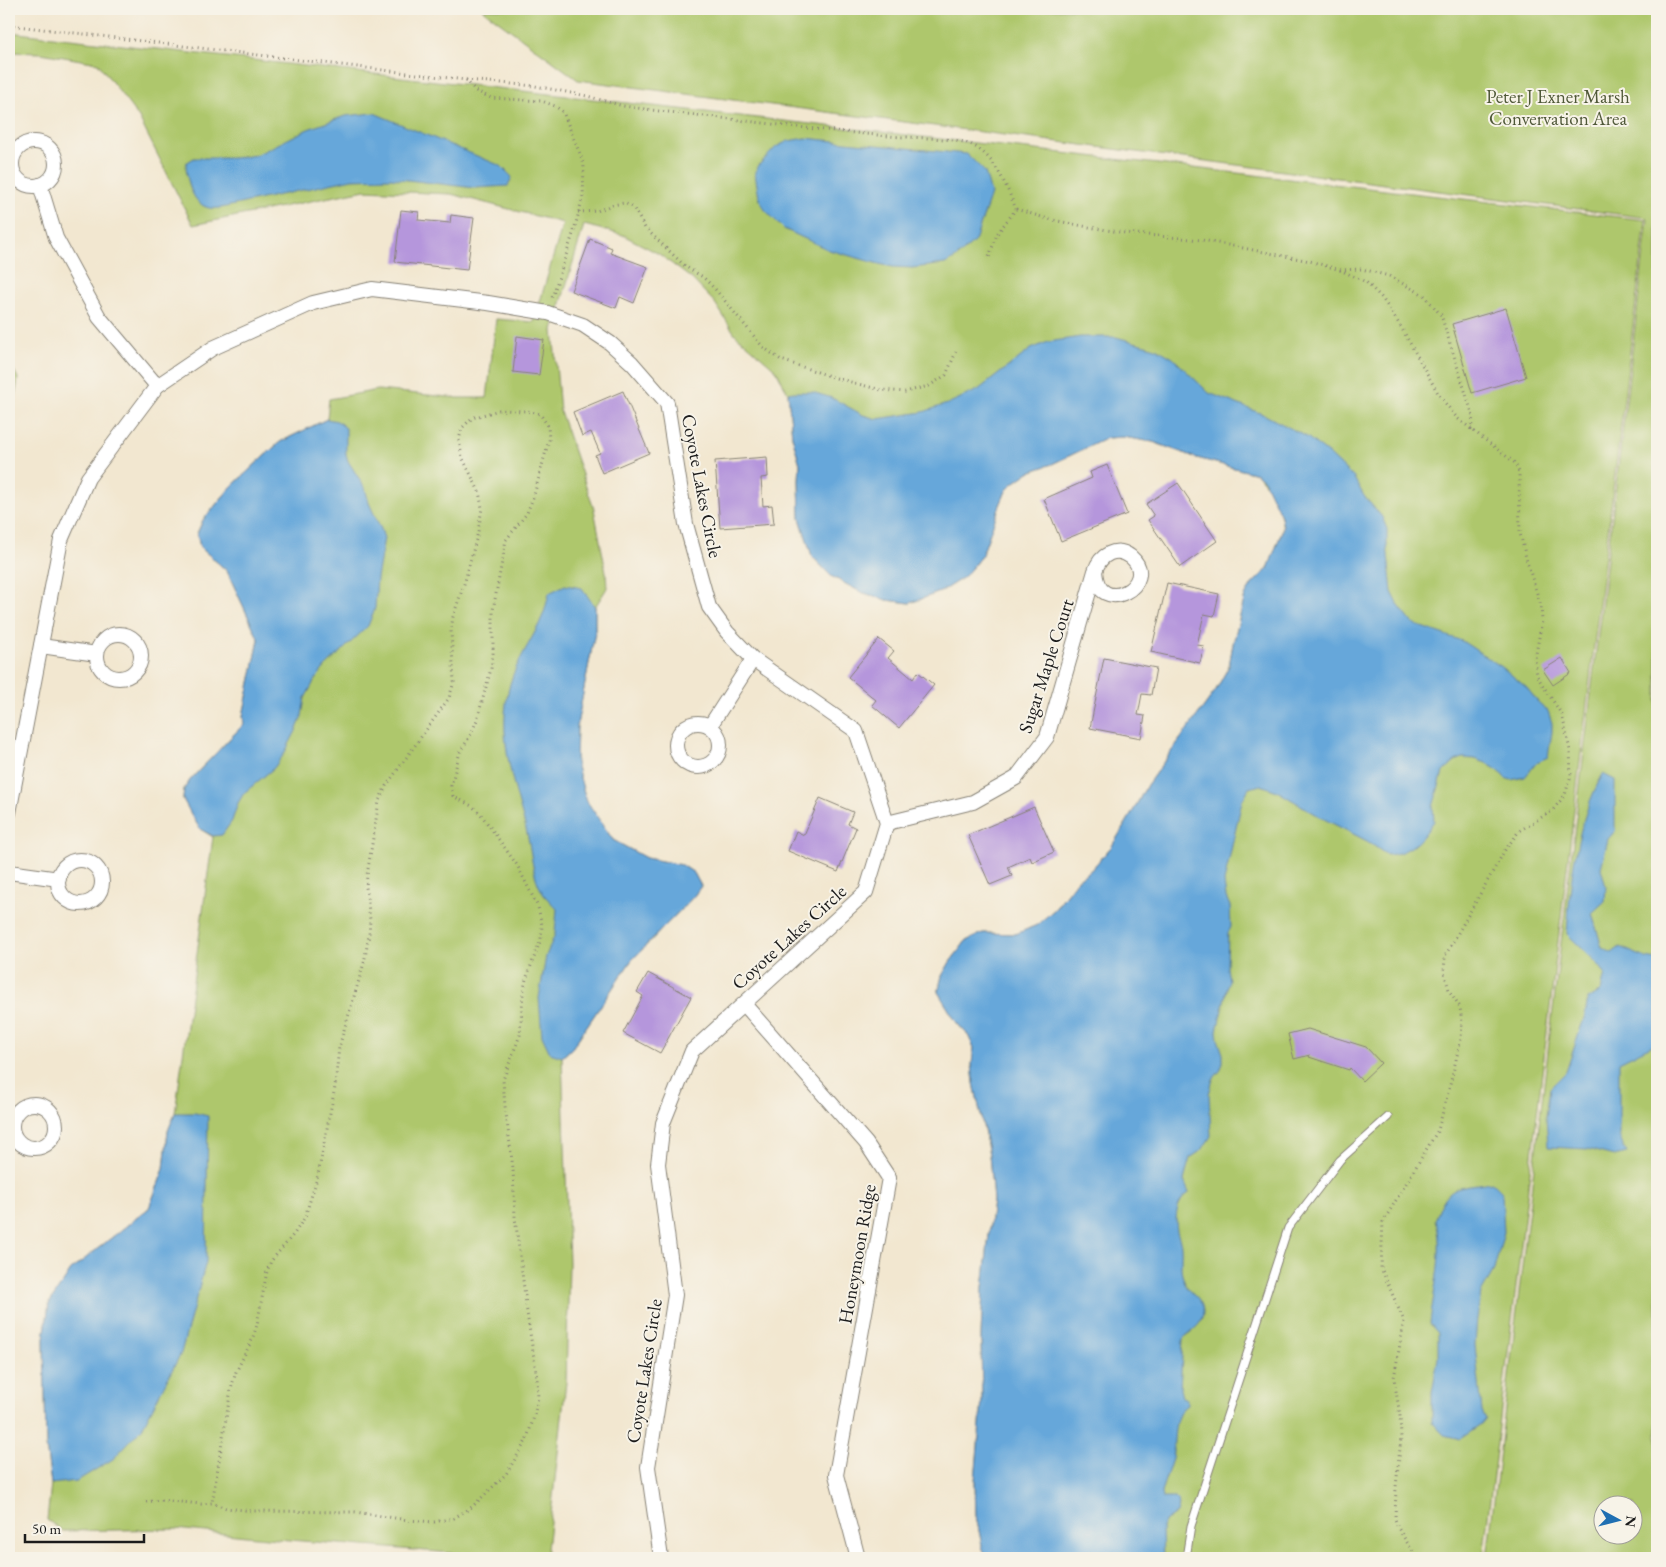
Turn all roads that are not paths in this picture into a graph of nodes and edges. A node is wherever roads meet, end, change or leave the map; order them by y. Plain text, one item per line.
1 (40, 185) junction
2 (157, 386) junction
3 (1095, 571) dead end
4 (41, 646) junction
5 (97, 654) dead end
6 (753, 659) junction
7 (710, 726) dead end
8 (9, 812) edge
9 (887, 823) junction
10 (9, 872) edge
11 (59, 879) dead end
12 (744, 1004) junction
13 (1388, 1117) dead end
14 (661, 1558) edge
15 (858, 1558) edge
16 (1186, 1558) edge

1 - 1 street
1 - 2 street
2 - 4 street, Coyote Lakes Circle
2 - 6 street, Coyote Lakes Circle
3 - 9 street, Sugar Maple Court
4 - 5 street
4 - 8 street, Coyote Lakes Circle
6 - 7 street
6 - 9 street, Coyote Lakes Circle
9 - 12 street, Coyote Lakes Circle
10 - 11 street
12 - 14 street, Coyote Lakes Circle
12 - 15 street, Honeymoon Ridge
13 - 16 lane

